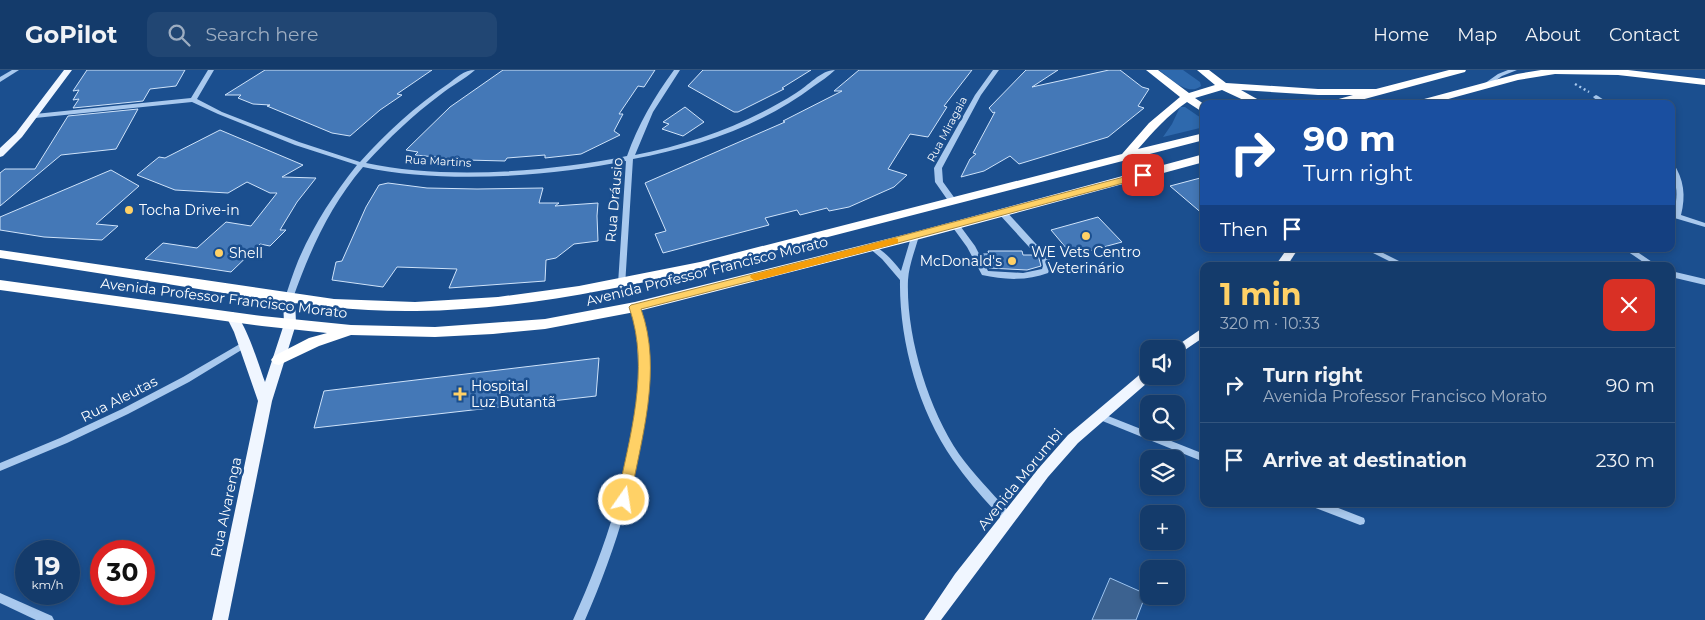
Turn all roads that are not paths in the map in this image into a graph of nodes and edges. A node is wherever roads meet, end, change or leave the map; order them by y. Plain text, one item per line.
1 (16, 70) edge
2 (68, 70) edge
3 (211, 70) edge
4 (472, 70) edge
5 (677, 70) edge
6 (832, 70) edge
7 (996, 70) edge
8 (1151, 70) edge
9 (1202, 70) edge
10 (1461, 70) edge
11 (1514, 70) edge
12 (0, 80) edge
13 (1705, 82) edge
14 (1172, 86) junction
15 (1223, 86) junction
16 (1484, 86) junction
17 (1376, 92) junction
18 (1188, 97) junction
19 (1596, 97) dead end
20 (193, 100) junction
21 (1253, 100) edge
22 (1347, 100) edge
23 (1432, 100) edge
24 (1601, 100) edge
25 (1200, 107) edge
26 (1169, 110) junction
27 (35, 116) junction
28 (20, 135) junction
29 (1200, 137) edge
30 (0, 145) edge
31 (0, 154) edge
32 (1126, 156) junction
33 (630, 159) junction
34 (1200, 159) edge
35 (361, 164) junction
36 (1675, 172) edge
37 (952, 200) junction
38 (1002, 212) junction
39 (1675, 214) edge
40 (1675, 216) edge
41 (955, 225) junction
42 (1705, 226) edge
43 (915, 236) junction
44 (872, 247) junction
45 (1375, 252) edge
46 (1633, 252) edge
47 (0, 254) edge
48 (1397, 262) edge
49 (1648, 262) edge
50 (1675, 275) edge
51 (904, 279) junction
52 (1705, 282) edge
53 (0, 284) edge
54 (622, 284) junction
55 (289, 298) junction
56 (635, 307) junction
57 (232, 316) junction
58 (290, 324) junction
59 (351, 330) junction
60 (1200, 334) edge
61 (245, 344) junction
62 (1185, 345) edge
63 (279, 360) junction
64 (1140, 381) edge
65 (265, 401) junction
66 (1098, 416) junction
67 (1200, 456) edge
68 (0, 467) edge
69 (1325, 507) edge
70 (1008, 518) junction
71 (1360, 521) dead end
72 (0, 598) edge
73 (48, 620) edge
74 (220, 620) edge
75 (579, 620) edge
76 (932, 620) edge

1 - 12 street
2 - 27 main road
3 - 20 street
4 - 35 street, Rua Alvarenga
5 - 33 street, Rua Dráusio
6 - 33 street, Rua Martins
7 - 37 street, Rua Miragaia
8 - 14 highway
9 - 15 highway
10 - 17 highway
11 - 16 street
13 - 16 highway
14 - 18 highway
14 - 26 highway
15 - 17 highway
15 - 18 highway
15 - 21 highway
16 - 23 highway
17 - 22 highway
18 - 25 highway
18 - 26 highway
19 - 24 street
20 - 27 street
20 - 35 street, Rua Martins
26 - 32 highway
27 - 28 main road
28 - 30 main road
28 - 31 main road
29 - 32 highway, Avenida Professor Francisco Morato
32 - 37 highway, Avenida Professor Francisco Morato
33 - 35 street, Rua Martins
33 - 54 street, Rua Dráusio
34 - 38 highway, Avenida Professor Francisco Morato
35 - 55 street, Rua Alvarenga
36 - 39 street
37 - 54 highway, Avenida Professor Francisco Morato
38 - 41 highway, Avenida Professor Francisco Morato
38 - 41 street
40 - 42 street
41 - 43 highway, Avenida Professor Francisco Morato
43 - 44 highway, Avenida Professor Francisco Morato
43 - 51 street
44 - 51 street
44 - 56 highway, Avenida Professor Francisco Morato
45 - 48 street
46 - 49 street
47 - 55 highway, Avenida Professor Francisco Morato
50 - 52 street
51 - 70 street
53 - 57 highway, Avenida Professor Francisco Morato
54 - 55 highway, Avenida Professor Francisco Morato
55 - 58 main road, Rua Alvarenga
56 - 59 highway, Avenida Professor Francisco Morato
56 - 75 street
57 - 58 highway, Avenida Professor Francisco Morato
57 - 61 main road
58 - 59 highway, Avenida Professor Francisco Morato
58 - 63 main road, Rua Alvarenga
59 - 63 highway
60 - 62 main road
61 - 65 main road
61 - 68 street, Rua Aleutas
63 - 65 main road, Rua Alvarenga
64 - 66 main road, Avenida Morumbi
65 - 74 main road, Rua Alvarenga
66 - 67 street
66 - 70 main road, Avenida Morumbi
69 - 71 street
70 - 76 main road, Avenida Morumbi
72 - 73 street

